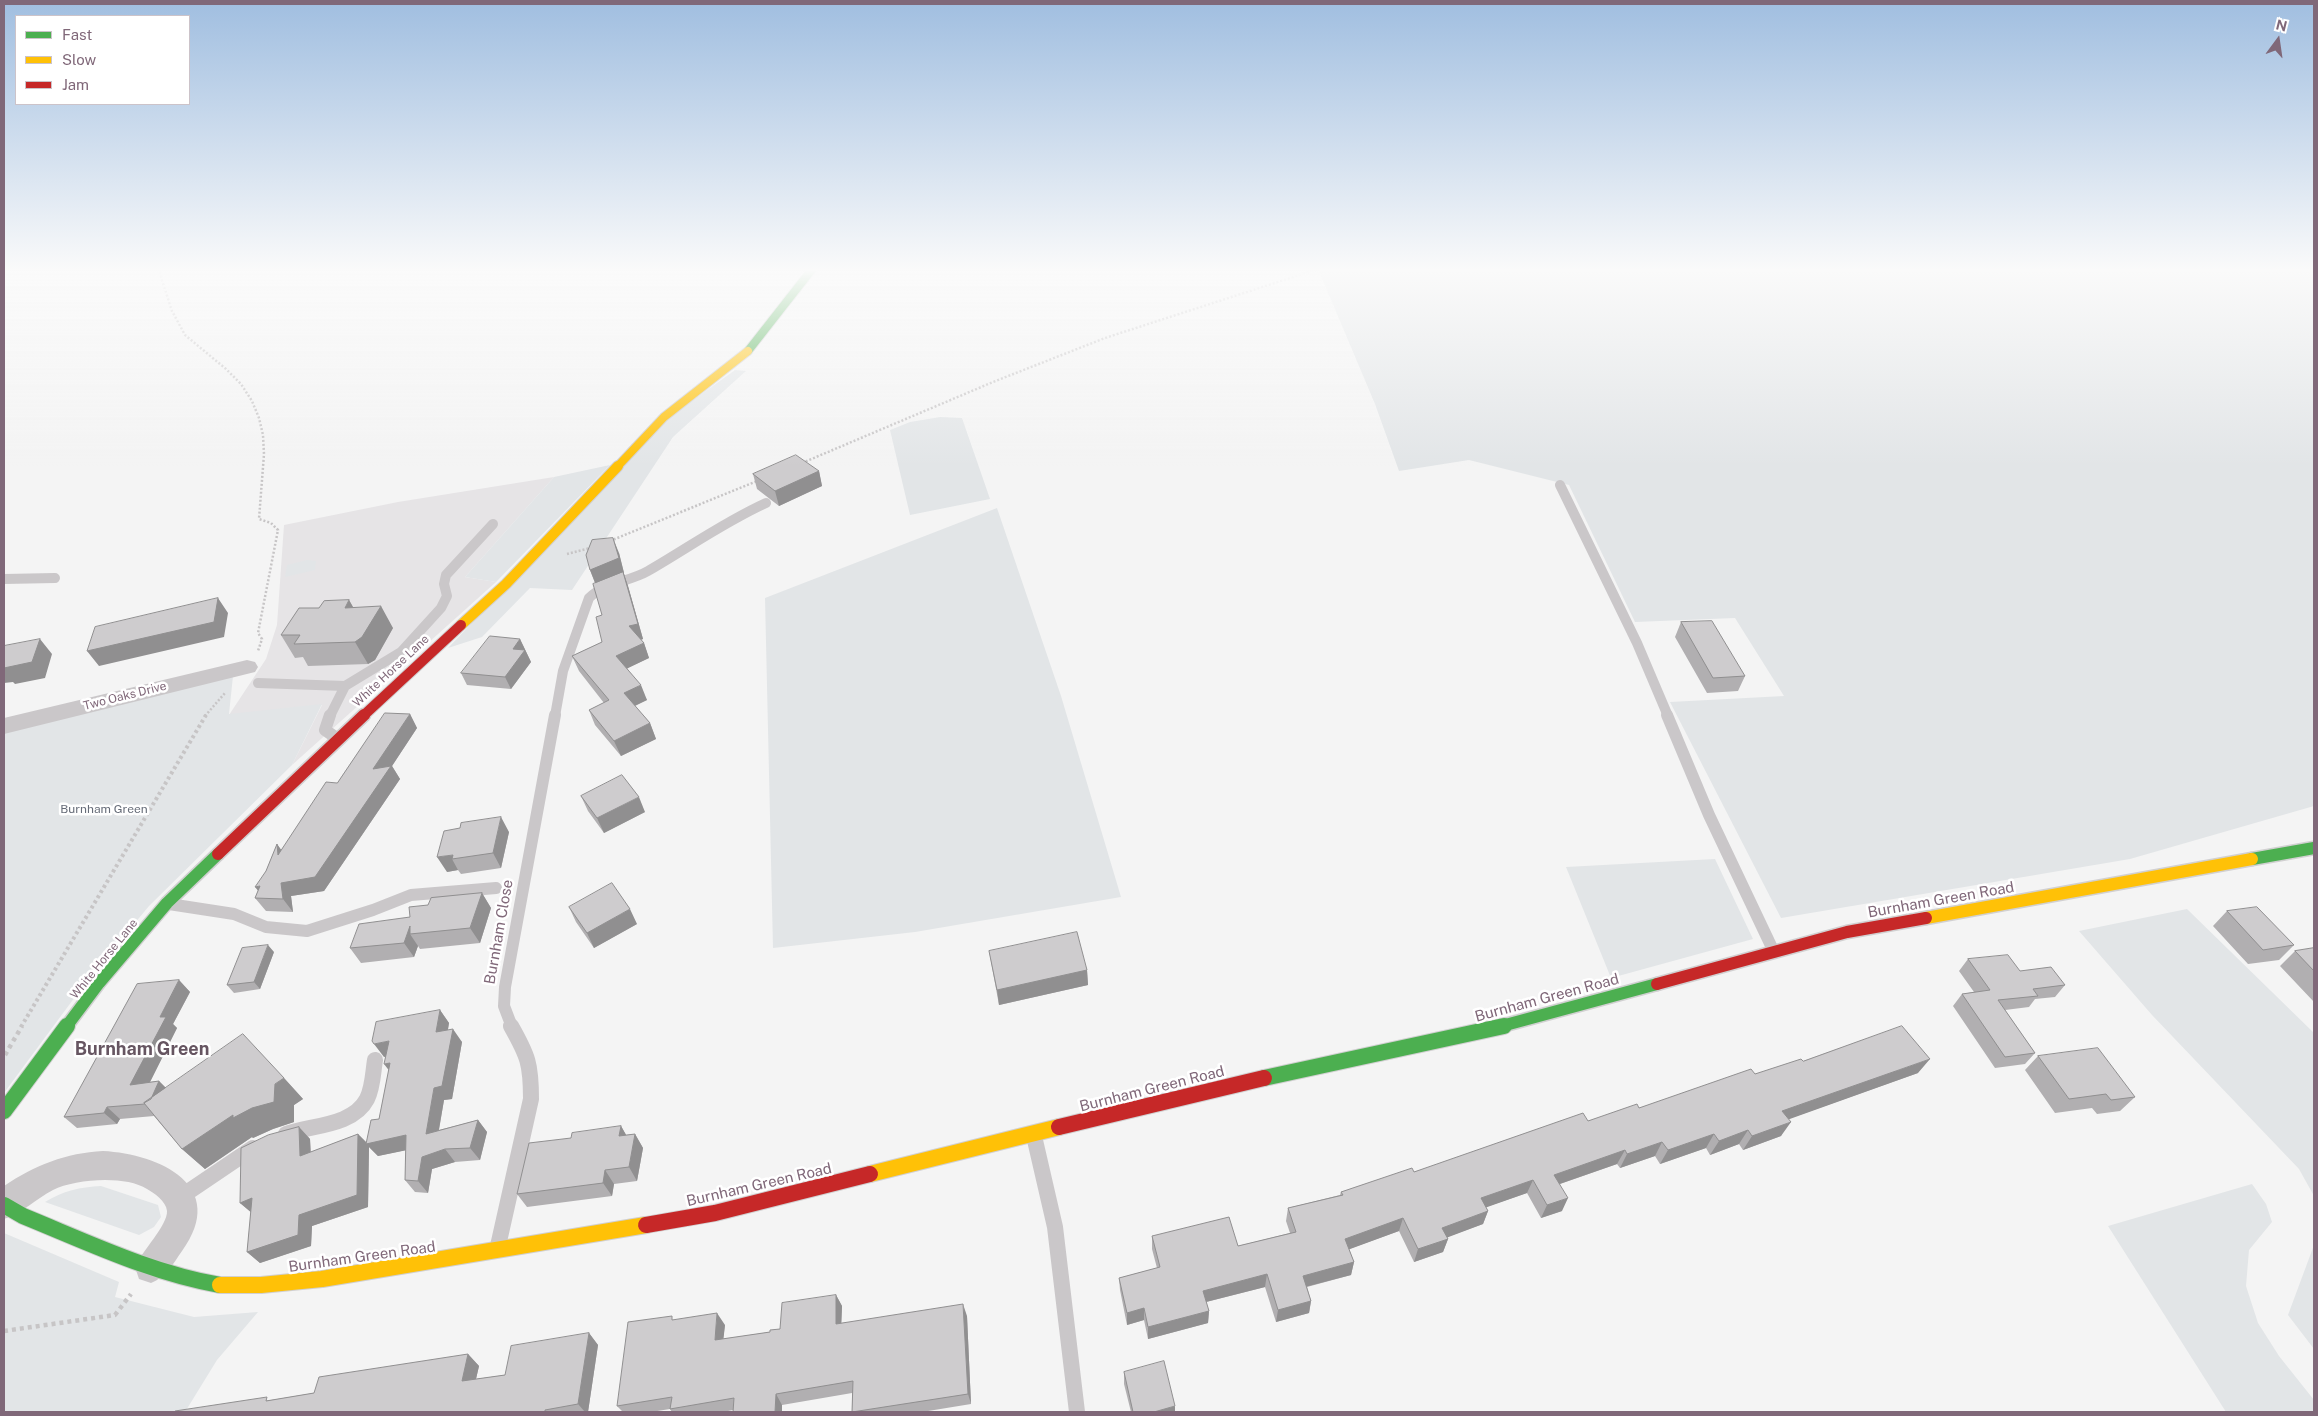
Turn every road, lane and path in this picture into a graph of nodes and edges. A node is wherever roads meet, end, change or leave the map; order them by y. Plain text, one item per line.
1 (761, 334) edge
2 (1117, 334) edge
3 (794, 466) edge
4 (758, 481) edge
5 (1560, 485) dead end
6 (766, 503) dead end
7 (493, 524) dead end
8 (604, 543) edge
9 (595, 547) edge
10 (527, 564) junction
11 (55, 578) dead end
12 (4, 579) edge
13 (253, 675) joint
14 (345, 686) junction
15 (4, 726) edge
16 (338, 739) junction
17 (2314, 848) edge
18 (496, 888) dead end
19 (167, 903) junction
20 (1774, 952) junction
21 (375, 1060) dead end
22 (4, 1111) edge
23 (1034, 1134) junction
24 (178, 1199) junction
25 (4, 1204) edge
26 (497, 1252) junction
27 (151, 1267) junction
28 (4, 1331) edge
29 (1077, 1412) edge

1 - 10 street, White Horse Lane
2 - 3 path
4 - 8 path
5 - 20 lane
6 - 26 lane, Burnham Close
7 - 14 lane
9 - 10 path
10 - 16 street, White Horse Lane
11 - 12 lane
13 - 14 lane
13 - 15 street, Two Oaks Drive
14 - 16 lane
16 - 19 street, White Horse Lane
17 - 20 street, Burnham Green Road
18 - 19 lane
19 - 22 street, White Horse Lane
20 - 23 street, Burnham Green Road
21 - 24 lane
23 - 26 street, Burnham Green Road
23 - 29 lane
24 - 25 street
24 - 27 street
25 - 27 street, Burnham Green Road
26 - 27 street, Burnham Green Road
27 - 28 path

